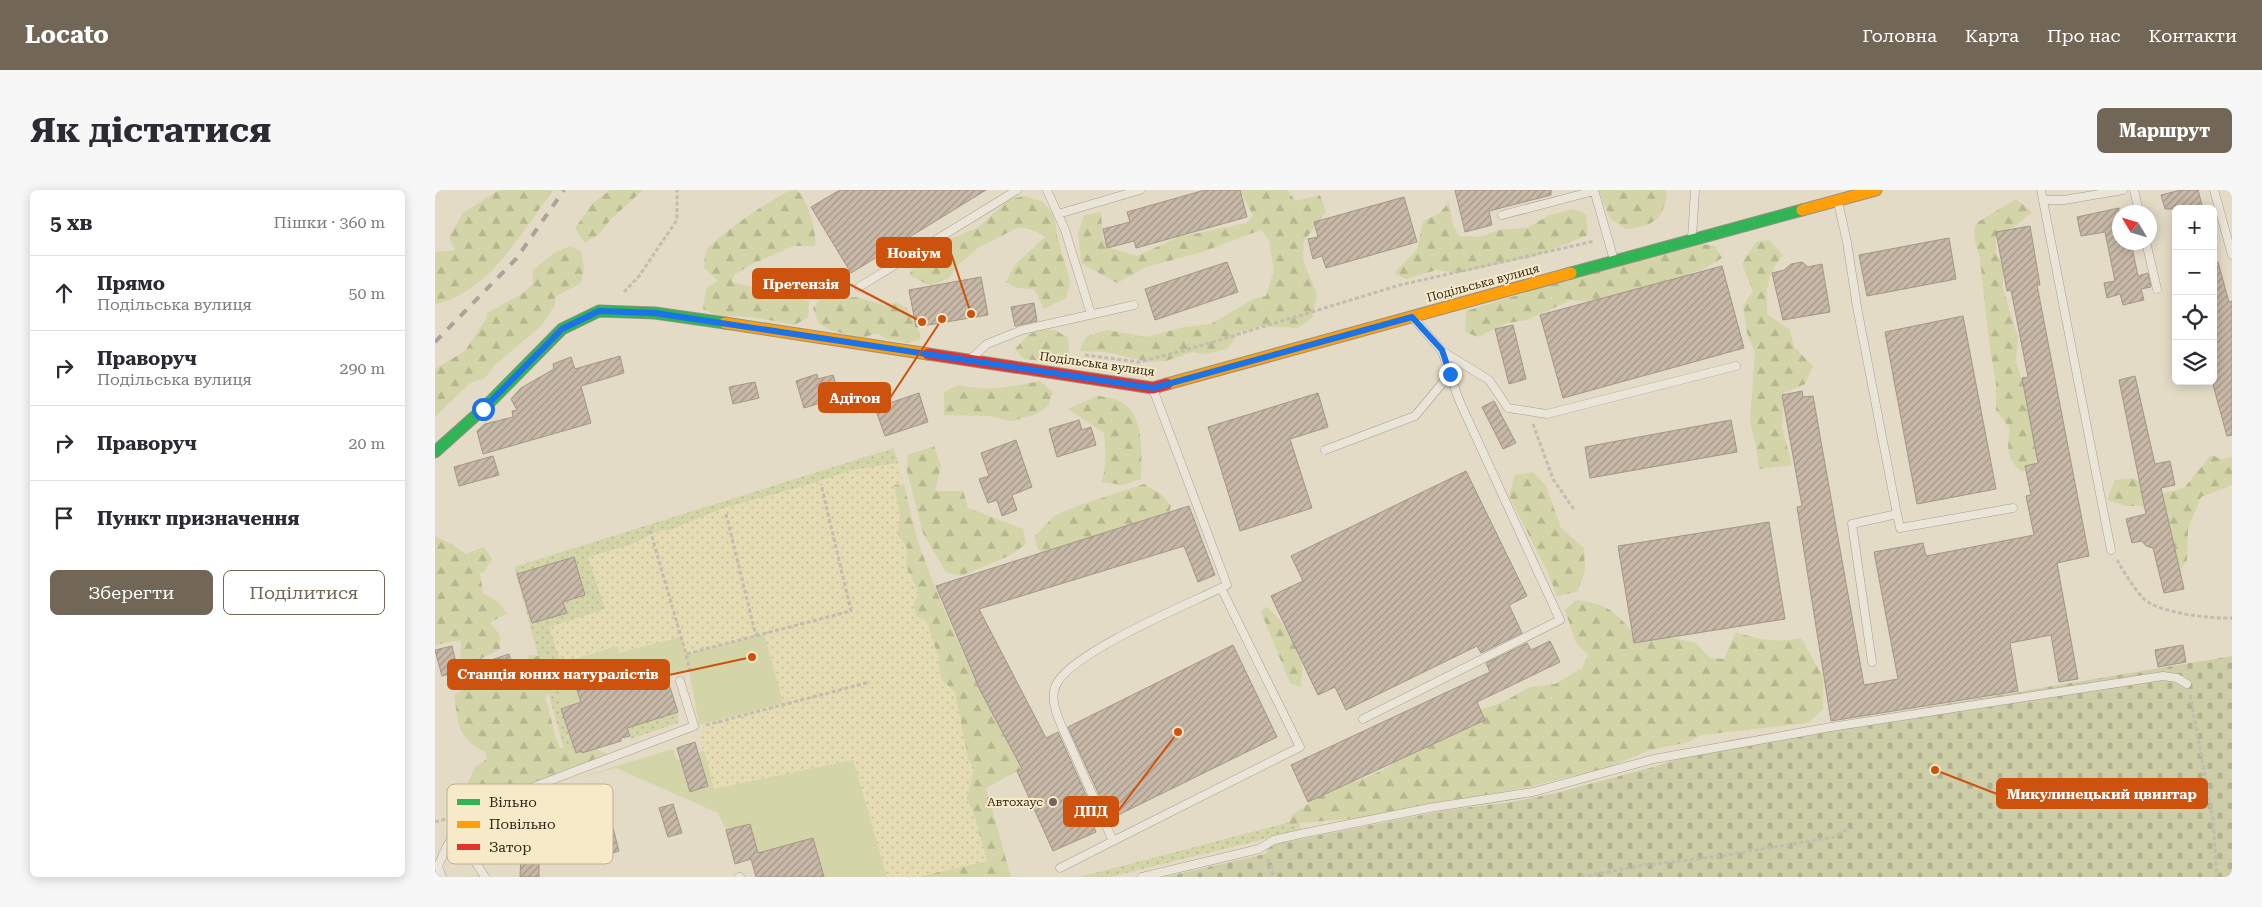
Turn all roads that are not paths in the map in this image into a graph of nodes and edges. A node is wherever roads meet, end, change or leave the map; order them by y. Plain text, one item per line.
1 (1017, 190) edge
2 (1047, 190) edge
3 (1140, 190) edge
4 (1695, 190) edge
5 (1876, 190) edge
6 (2041, 190) edge
7 (2123, 190) edge
8 (2134, 190) edge
9 (2214, 190) edge
10 (1594, 191) edge
11 (2043, 200) junction
12 (1837, 201) junction
13 (2137, 205) edge
14 (1058, 214) junction
15 (1502, 215) dead end
16 (1692, 240) junction
17 (2148, 250) edge
18 (2232, 255) edge
19 (1615, 261) junction
20 (859, 288) dead end
21 (2157, 288) dead end
22 (1134, 305) dead end
23 (1091, 314) junction
24 (1412, 317) junction
25 (1442, 350) junction
26 (970, 360) junction
27 (1735, 366) dead end
28 (1450, 374) junction
29 (1153, 388) junction
30 (1325, 450) dead end
31 (435, 452) edge
32 (2013, 508) dead end
33 (1897, 514) junction
34 (2111, 550) road end
35 (1221, 588) junction
36 (1872, 662) dead end
37 (680, 681) dead end
38 (2187, 684) road end
39 (1363, 719) dead end
40 (541, 784) edge
41 (1113, 841) junction
42 (447, 847) edge
43 (477, 864) edge
44 (437, 866) edge
45 (1060, 868) dead end
46 (442, 877) edge
47 (485, 877) edge
48 (1142, 877) edge

1 - 20 lane
2 - 14 lane
3 - 14 lane
4 - 16 lane
5 - 12 street, Подільська вулиця
6 - 11 lane
7 - 11 lane
8 - 13 lane
9 - 18 lane
10 - 15 lane
10 - 19 lane
11 - 34 lane
12 - 16 street, Подільська вулиця
12 - 33 lane
14 - 23 lane
16 - 19 street, Подільська вулиця
17 - 21 lane
19 - 24 street, Подільська вулиця
22 - 23 lane
23 - 26 lane
24 - 25 lane
24 - 29 street, Подільська вулиця
25 - 27 lane
25 - 28 lane
26 - 29 street, Подільська вулиця
26 - 31 street, Подільська вулиця
28 - 30 lane
28 - 39 lane
29 - 35 lane
32 - 33 lane
33 - 36 lane
35 - 41 lane
35 - 41 lane
37 - 40 lane
38 - 48 lane
41 - 45 lane
42 - 44 lane
43 - 47 lane
44 - 46 lane

